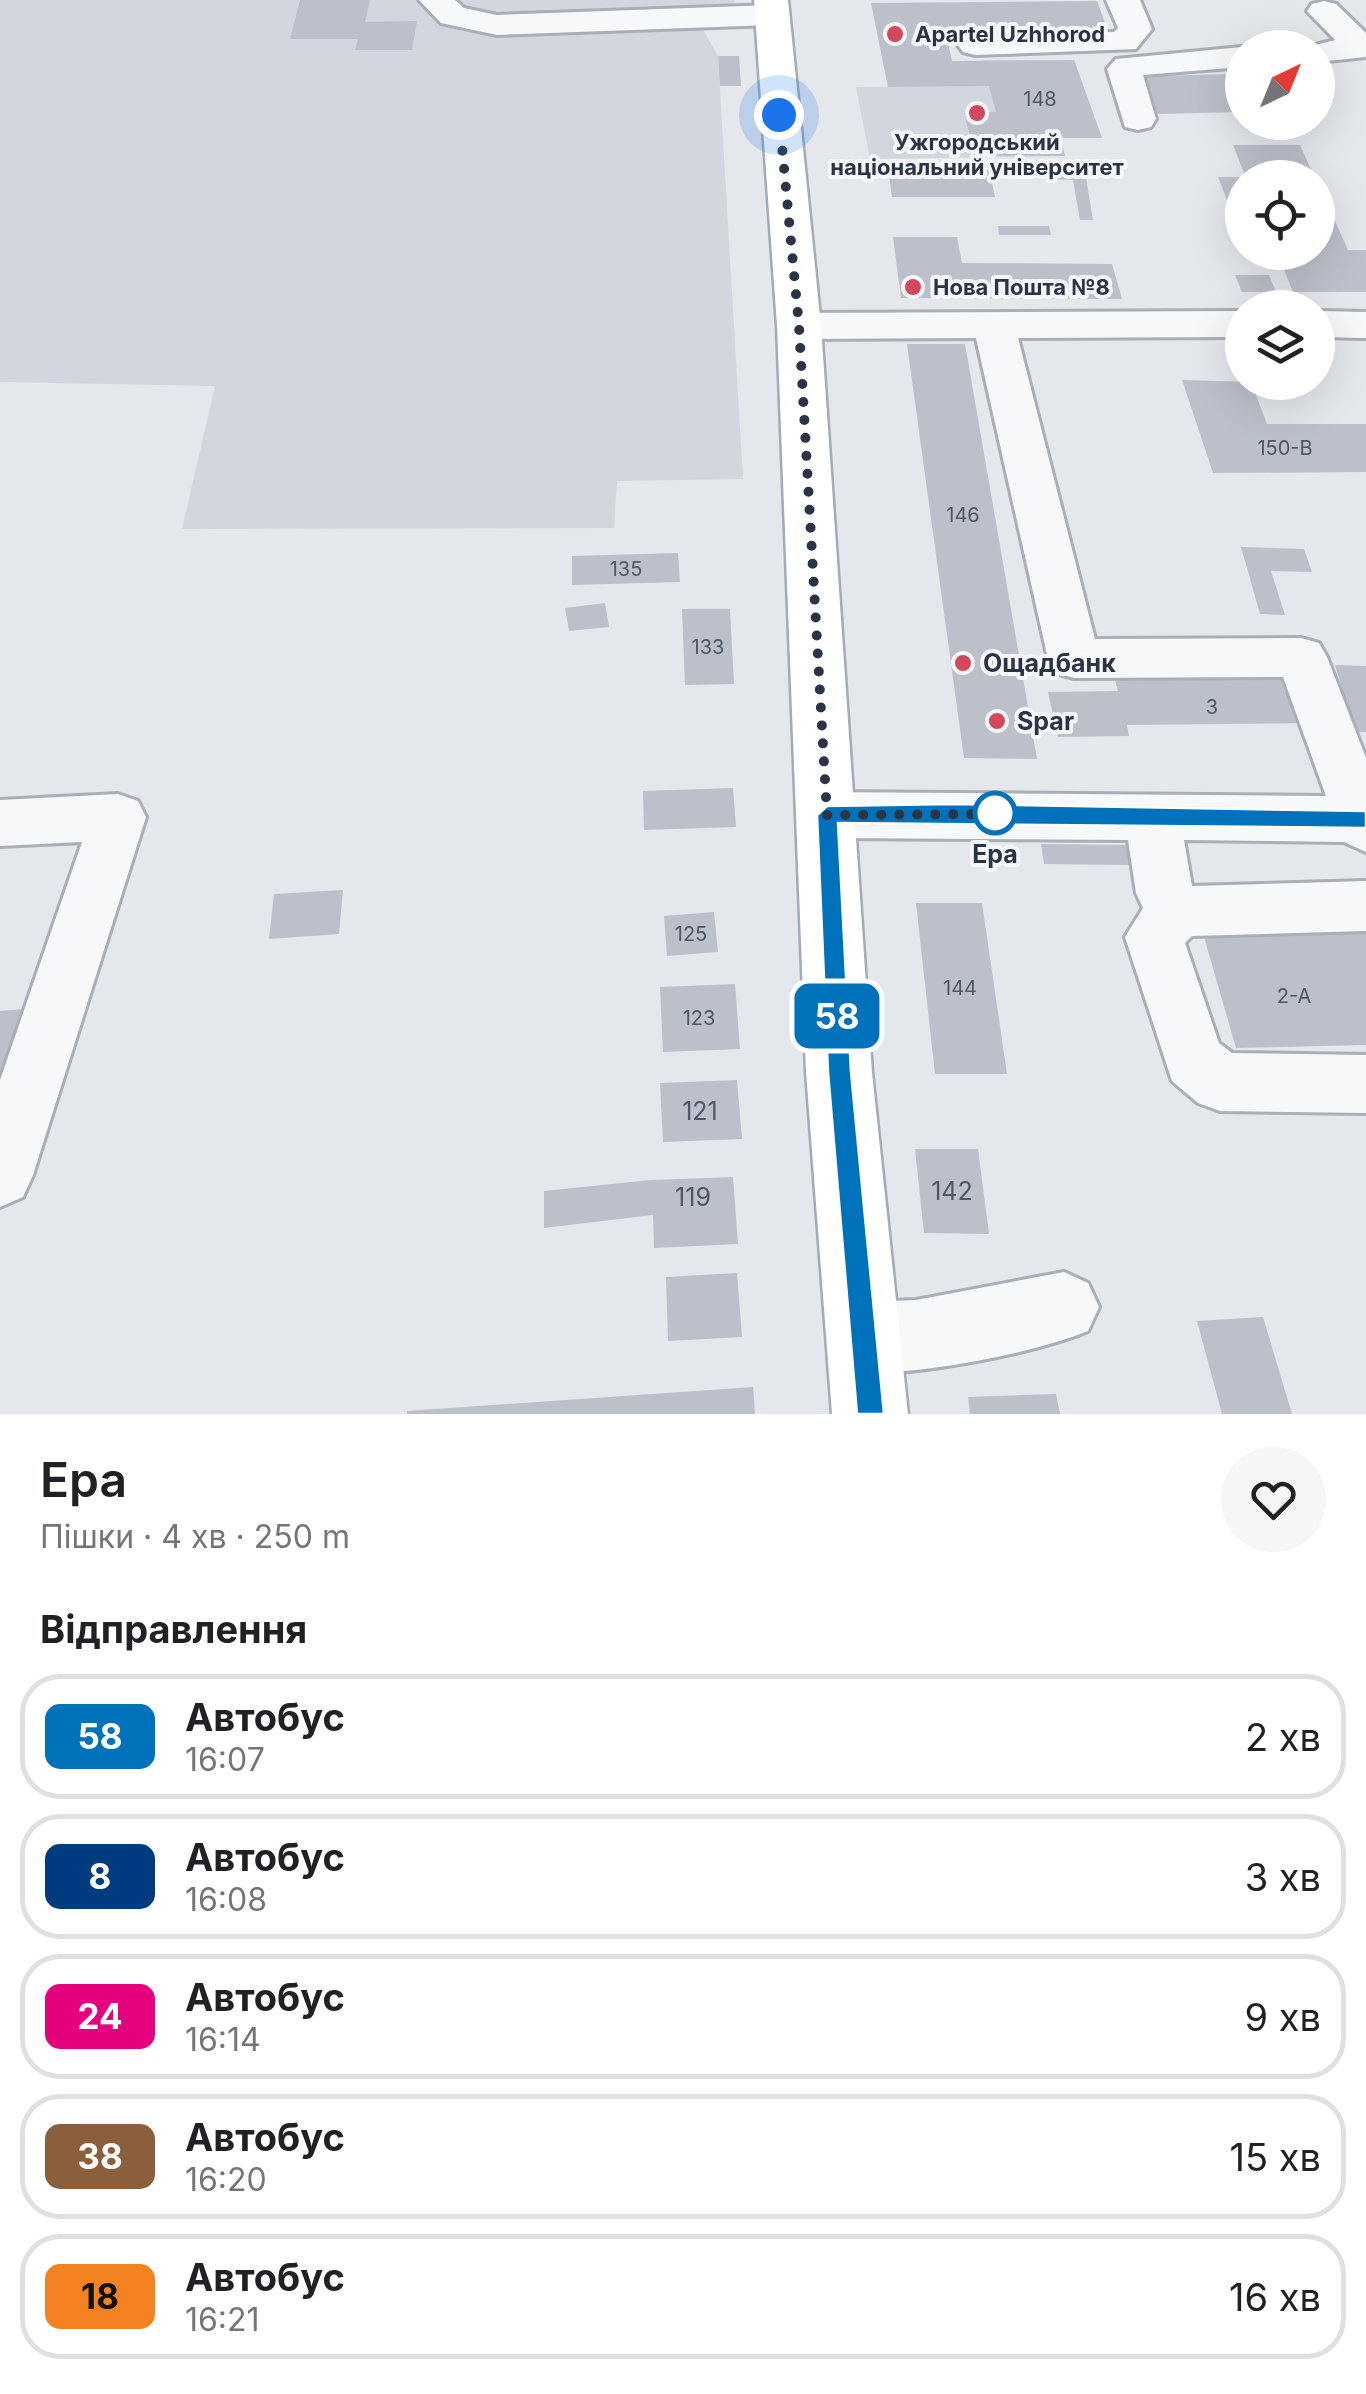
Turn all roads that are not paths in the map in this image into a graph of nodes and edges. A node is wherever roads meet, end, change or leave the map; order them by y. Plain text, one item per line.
1 (436, 0) edge
2 (1123, 0) edge
3 (1319, 5) edge
4 (771, 8) edge
5 (1366, 12) edge
6 (975, 45) dead end
7 (1335, 51) edge
8 (1225, 59) edge
9 (1138, 119) dead end
10 (1225, 324) edge
11 (1335, 324) edge
12 (994, 325) junction
13 (1366, 325) edge
14 (799, 326) junction
15 (827, 815) junction
16 (1152, 816) junction
17 (1365, 822) edge
18 (0, 823) edge
19 (1366, 906) edge
20 (1177, 911) junction
21 (1366, 1084) edge
22 (0, 1176) edge
23 (1064, 1307) dead end
24 (862, 1337) junction
25 (870, 1414) edge

1 - 4 street
2 - 6 street
3 - 5 street
3 - 7 street
4 - 14 main road
8 - 9 street
10 - 12 street
11 - 13 street
12 - 14 street
12 - 17 street
14 - 15 main road
15 - 16 street
15 - 24 main road
16 - 17 street
16 - 20 street
18 - 22 street
19 - 20 street
20 - 21 street
23 - 24 street
24 - 25 main road

